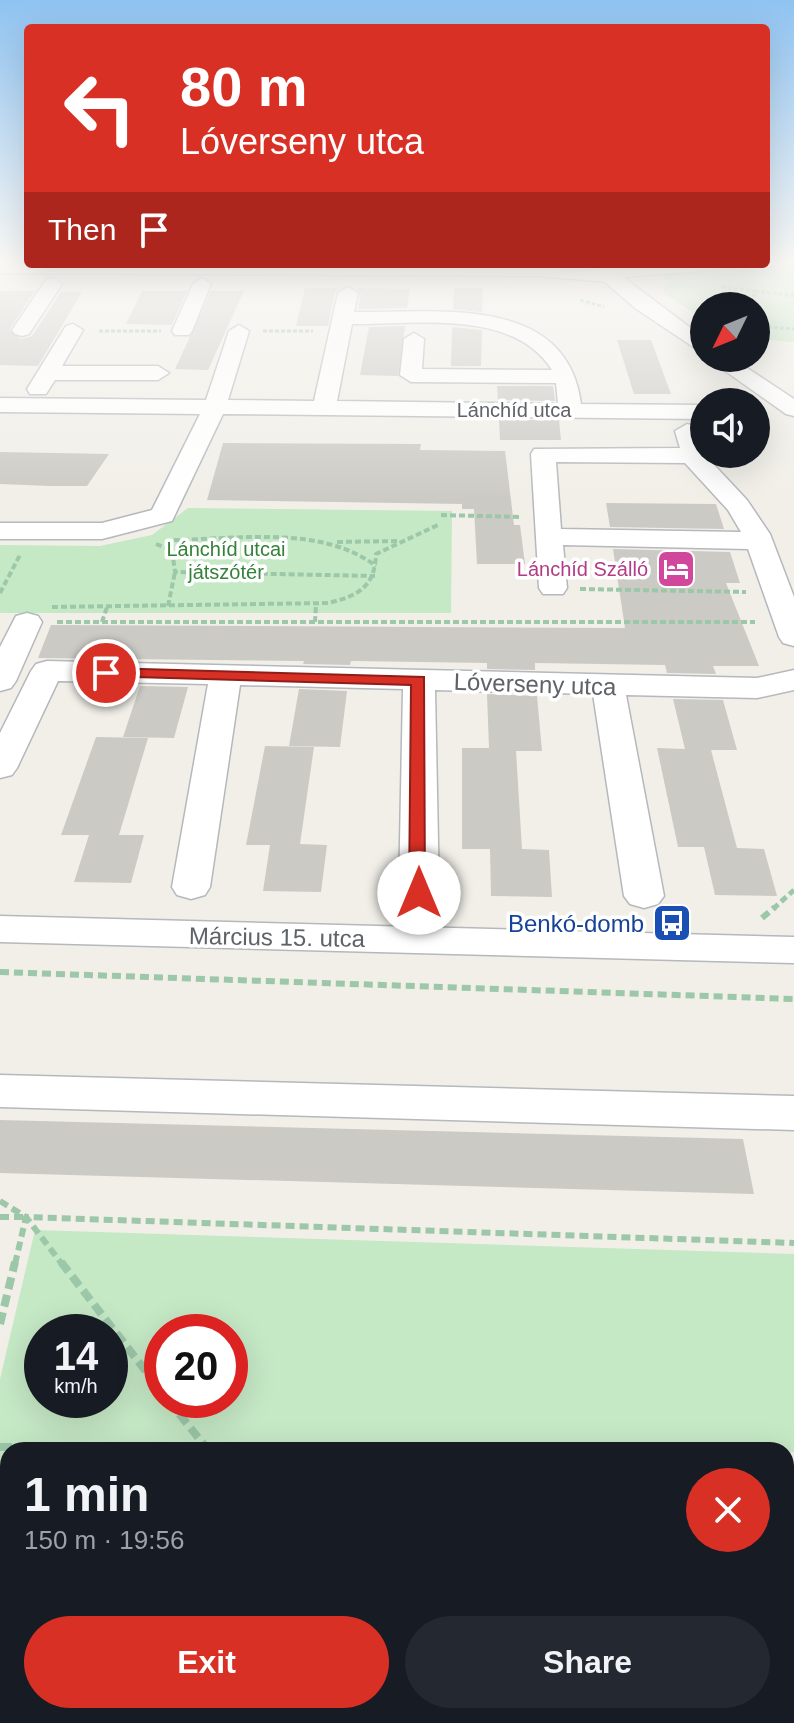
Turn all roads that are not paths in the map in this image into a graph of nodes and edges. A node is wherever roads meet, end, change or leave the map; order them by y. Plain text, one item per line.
1 (67, 340) edge
2 (236, 340) edge
3 (340, 340) edge
4 (414, 340) edge
5 (530, 340) edge
6 (739, 372) edge
7 (48, 373) junction
8 (158, 373) dead end
9 (565, 377) junction
10 (445, 393) dead end
11 (326, 399) junction
12 (0, 405) edge
13 (28, 405) junction
14 (215, 407) junction
15 (794, 409) edge
16 (570, 410) junction
17 (770, 411) edge
18 (690, 412) edge
19 (690, 456) edge
20 (705, 468) edge
21 (548, 527) junction
22 (0, 531) edge
23 (758, 541) junction
24 (553, 588) road end
25 (38, 614) road end
26 (791, 629) edge
27 (225, 676) junction
28 (419, 680) junction
29 (0, 681) edge
30 (793, 681) edge
31 (608, 686) junction
32 (0, 768) edge
33 (191, 887) dead end
34 (419, 893) dead end
35 (644, 896) dead end
36 (0, 929) edge
37 (794, 950) edge
38 (0, 1091) edge
39 (794, 1113) edge

1 - 7 street
2 - 14 street
3 - 11 street
4 - 9 street
5 - 9 street
6 - 15 street
7 - 8 street
7 - 13 street
9 - 16 street
10 - 11 street
11 - 14 street, Lánchíd utca
11 - 16 street, Lánchíd utca
12 - 13 street, Lánchíd utca
13 - 14 street, Lánchíd utca
14 - 22 street
15 - 17 street
16 - 18 street, Lánchíd utca
19 - 21 street
20 - 23 street
21 - 23 street
21 - 24 street
23 - 26 street
25 - 29 street
27 - 28 street, Lóverseny utca
27 - 32 street, Lóverseny utca
27 - 33 street
28 - 31 street, Lóverseny utca
28 - 34 street
30 - 31 street, Lóverseny utca
31 - 35 street
36 - 37 street, Március 15. utca
38 - 39 street

